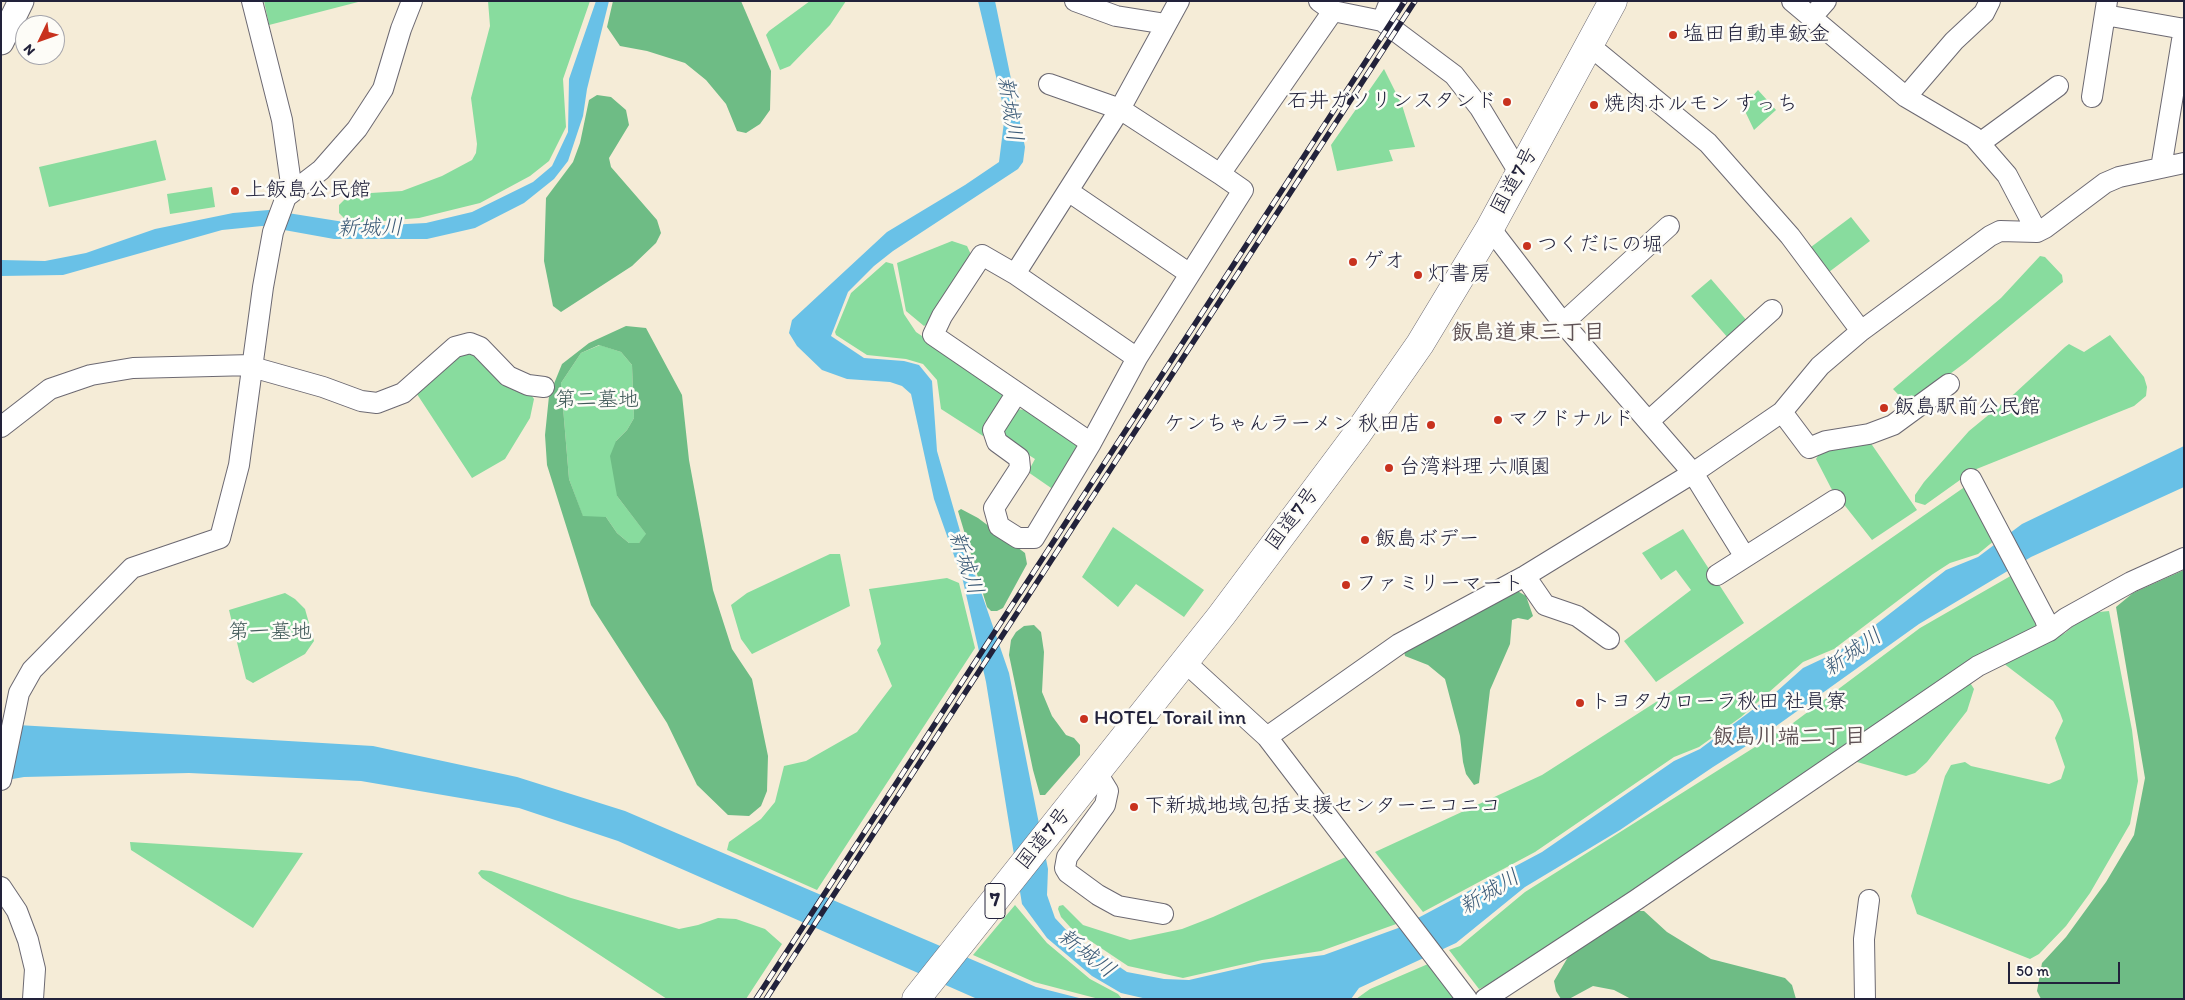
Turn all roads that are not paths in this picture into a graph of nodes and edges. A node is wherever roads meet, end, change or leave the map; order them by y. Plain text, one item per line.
1 (21, 1) edge
2 (252, 1) edge
3 (412, 1) edge
4 (1075, 1) edge
5 (1179, 1) edge
6 (1390, 1) edge
7 (1613, 1) edge
8 (1792, 1) edge
9 (1826, 1) edge
10 (1990, 1) edge
11 (1326, 6) edge
12 (2106, 8) edge
13 (1810, 18) junction
14 (1382, 20) junction
15 (1166, 24) junction
16 (2184, 28) edge
17 (1, 42) edge
18 (1590, 46) junction
19 (1049, 84) dead end
20 (2058, 86) dead end
21 (1906, 97) junction
22 (2092, 98) dead end
23 (1120, 109) junction
24 (1980, 143) junction
25 (2184, 163) edge
26 (2161, 168) junction
27 (1220, 174) junction
28 (1520, 174) junction
29 (1068, 191) junction
30 (289, 194) junction
31 (1669, 226) dead end
32 (1490, 228) junction
33 (2038, 232) junction
34 (1015, 274) junction
35 (1190, 274) junction
36 (1772, 310) dead end
37 (1563, 322) junction
38 (1861, 331) junction
39 (1137, 358) junction
40 (252, 366) junction
41 (1949, 384) dead end
42 (544, 387) dead end
43 (1016, 394) junction
44 (1782, 412) junction
45 (1650, 420) junction
46 (1, 426) edge
47 (1091, 443) junction
48 (1693, 473) junction
49 (1971, 479) dead end
50 (1835, 500) dead end
51 (1746, 557) junction
52 (2184, 558) edge
53 (1717, 575) dead end
54 (1525, 576) junction
55 (2047, 625) junction
56 (1609, 640) dead end
57 (1186, 662) junction
58 (1267, 737) junction
59 (1097, 773) junction
60 (1, 780) edge
61 (1, 888) edge
62 (1869, 900) dead end
63 (1163, 914) dead end
64 (1464, 994) edge
65 (33, 999) edge
66 (916, 999) edge
67 (1484, 999) edge
68 (1865, 999) edge

1 - 17 main road
2 - 30 street
3 - 30 street
4 - 15 street
5 - 15 street
6 - 14 street
7 - 18 highway, 国道7号 / 7
8 - 13 street
9 - 13 street
10 - 21 street
11 - 14 street
11 - 27 street
12 - 16 street
12 - 22 street
13 - 21 street
14 - 28 street
15 - 23 street
16 - 26 street
18 - 28 highway, 国道7号 / 7
18 - 38 street
19 - 23 street
20 - 24 street
21 - 24 street
23 - 27 street
23 - 29 street
24 - 33 street
25 - 26 street
26 - 33 street
27 - 35 street
28 - 32 highway, 国道7号 / 7
29 - 34 street
29 - 35 street
30 - 40 street
31 - 37 street
32 - 37 street
32 - 57 highway, 国道7号 / 7
33 - 38 street
34 - 39 street
34 - 43 street
35 - 39 street
36 - 45 street
37 - 45 street
38 - 44 street
39 - 47 street
40 - 42 street
40 - 46 street
40 - 60 street
41 - 44 street
43 - 47 street
43 - 47 street
44 - 48 street
45 - 48 street
48 - 51 street
48 - 54 street
49 - 55 street
50 - 51 street
51 - 53 street
52 - 55 street
54 - 56 street
54 - 58 street
55 - 67 street
57 - 58 street
57 - 59 highway, 国道7号 / 7
58 - 64 street
59 - 63 street
59 - 66 highway, 国道7号 / 7
61 - 65 street
62 - 68 street

